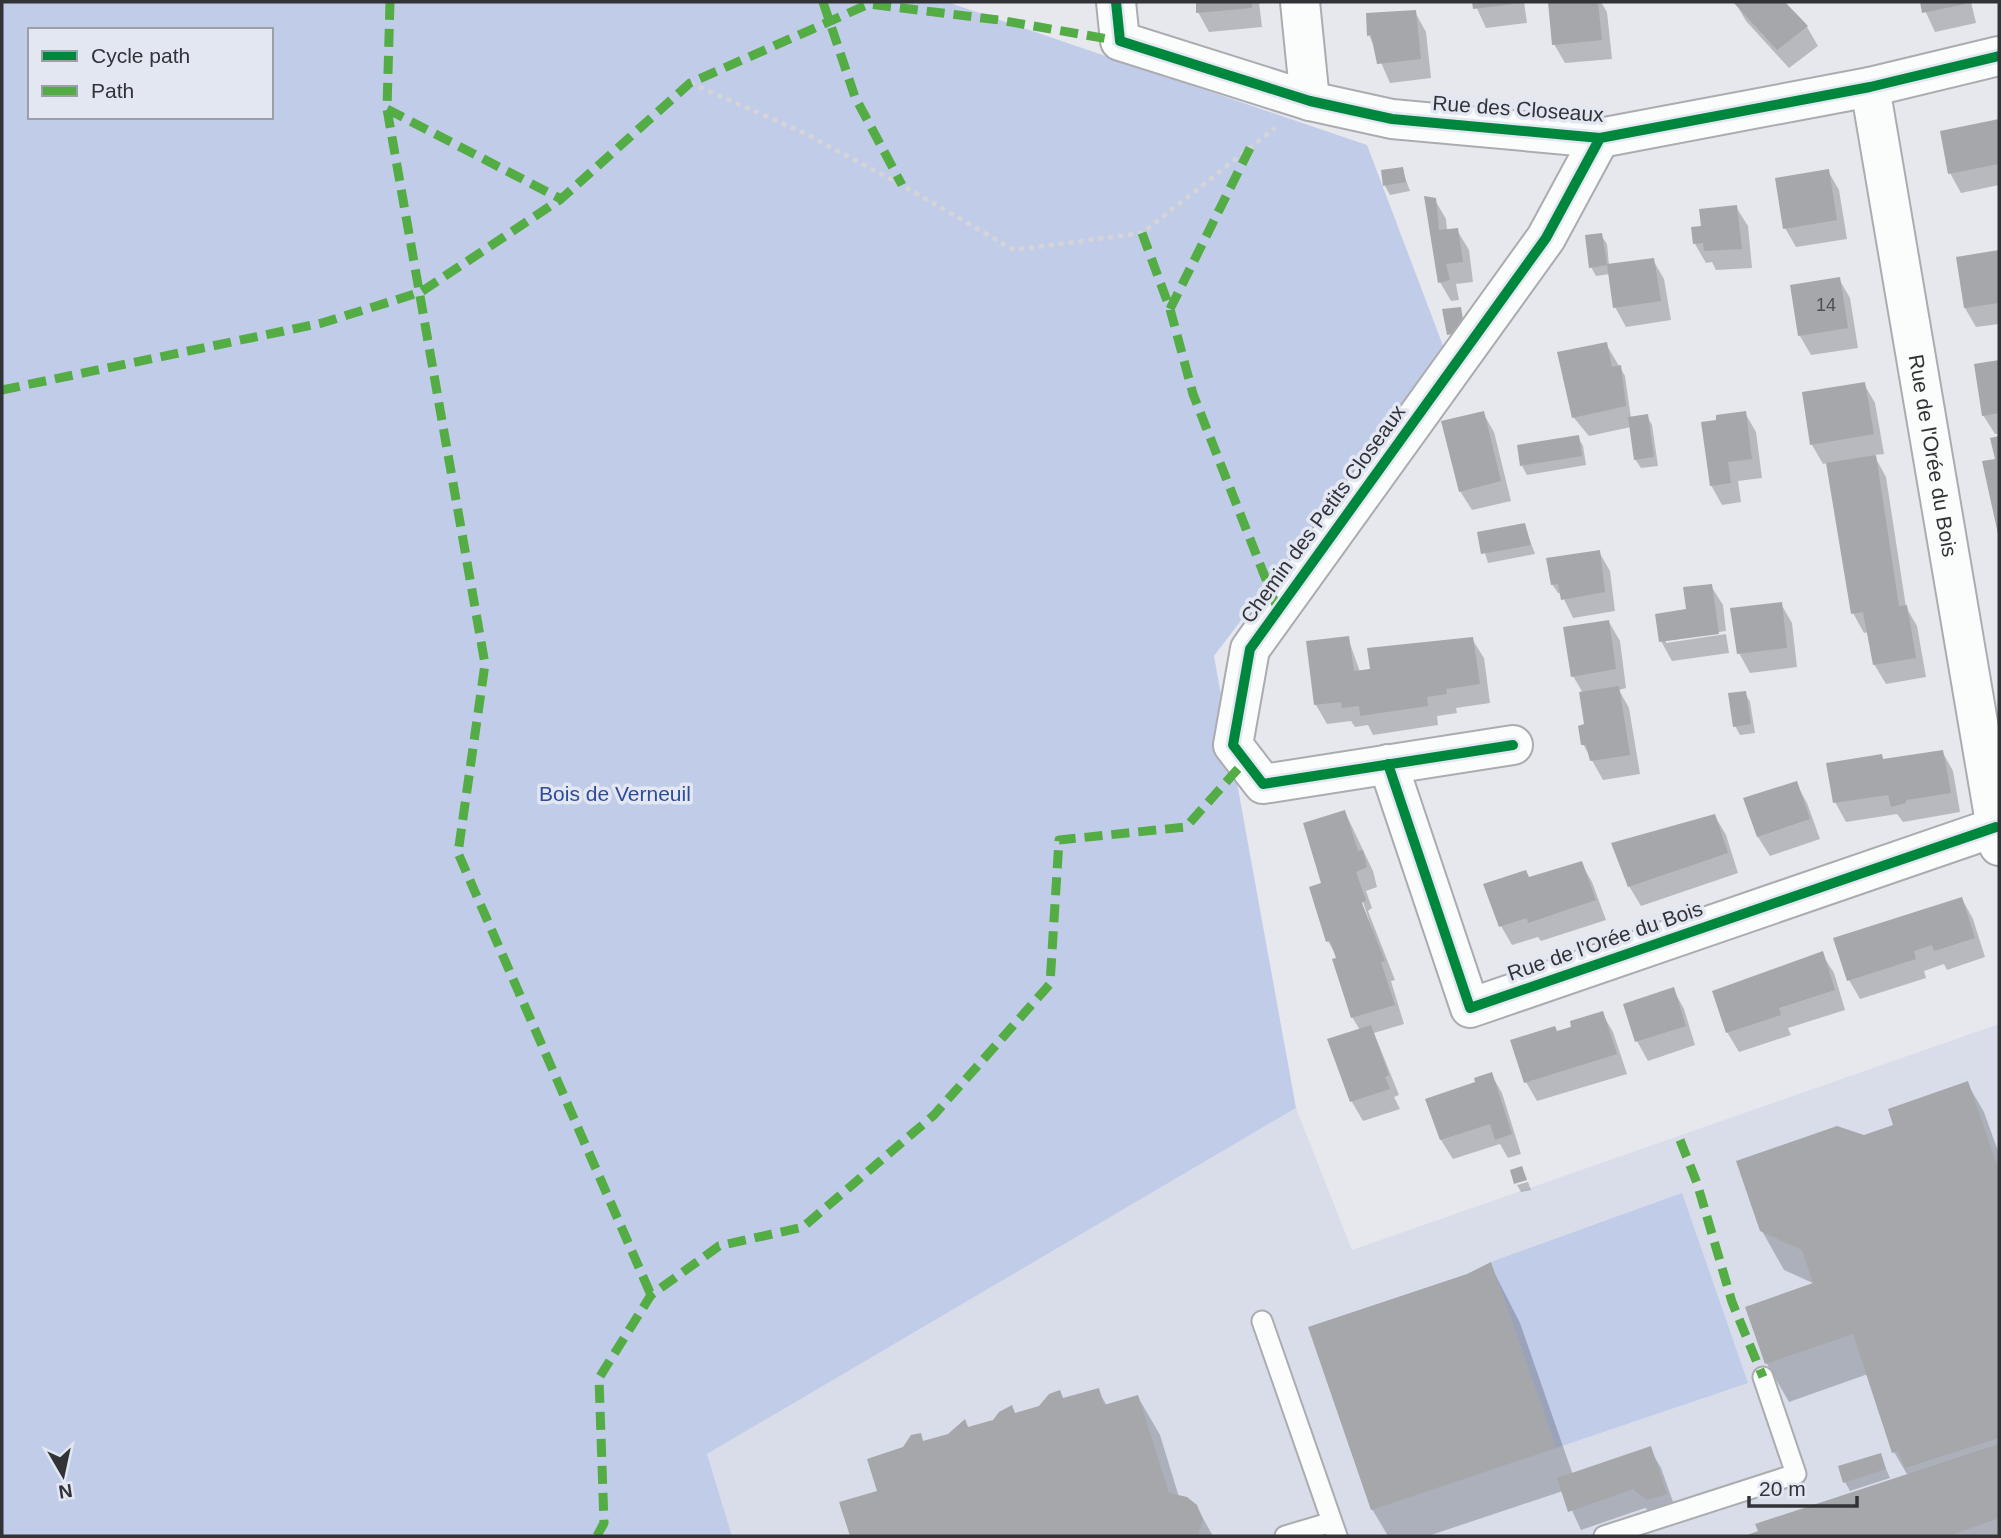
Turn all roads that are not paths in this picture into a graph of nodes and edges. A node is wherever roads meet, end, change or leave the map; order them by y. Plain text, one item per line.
1 (1116, 2) edge
2 (1300, 2) edge
3 (1999, 56) edge
4 (1870, 87) junction
5 (1310, 101) junction
6 (1600, 138) junction
7 (1513, 745) dead end
8 (1388, 764) junction
9 (1998, 837) edge
10 (1262, 1321) dead end
11 (1763, 1377) dead end
12 (1335, 1529) edge
13 (1285, 1536) edge
14 (1604, 1536) edge

1 - 5 street, Rue des Closeaux
2 - 5 street
3 - 4 street, Rue des Closeaux
4 - 6 street, Rue des Closeaux
4 - 9 street, Rue de l'Orée du Bois
5 - 6 street, Rue des Closeaux
6 - 8 street, Chemin des Petits Closeaux
7 - 8 street, Chemin des Petits Closeaux
8 - 9 street, Rue de l'Orée du Bois
10 - 12 lane
11 - 14 lane
12 - 13 lane

